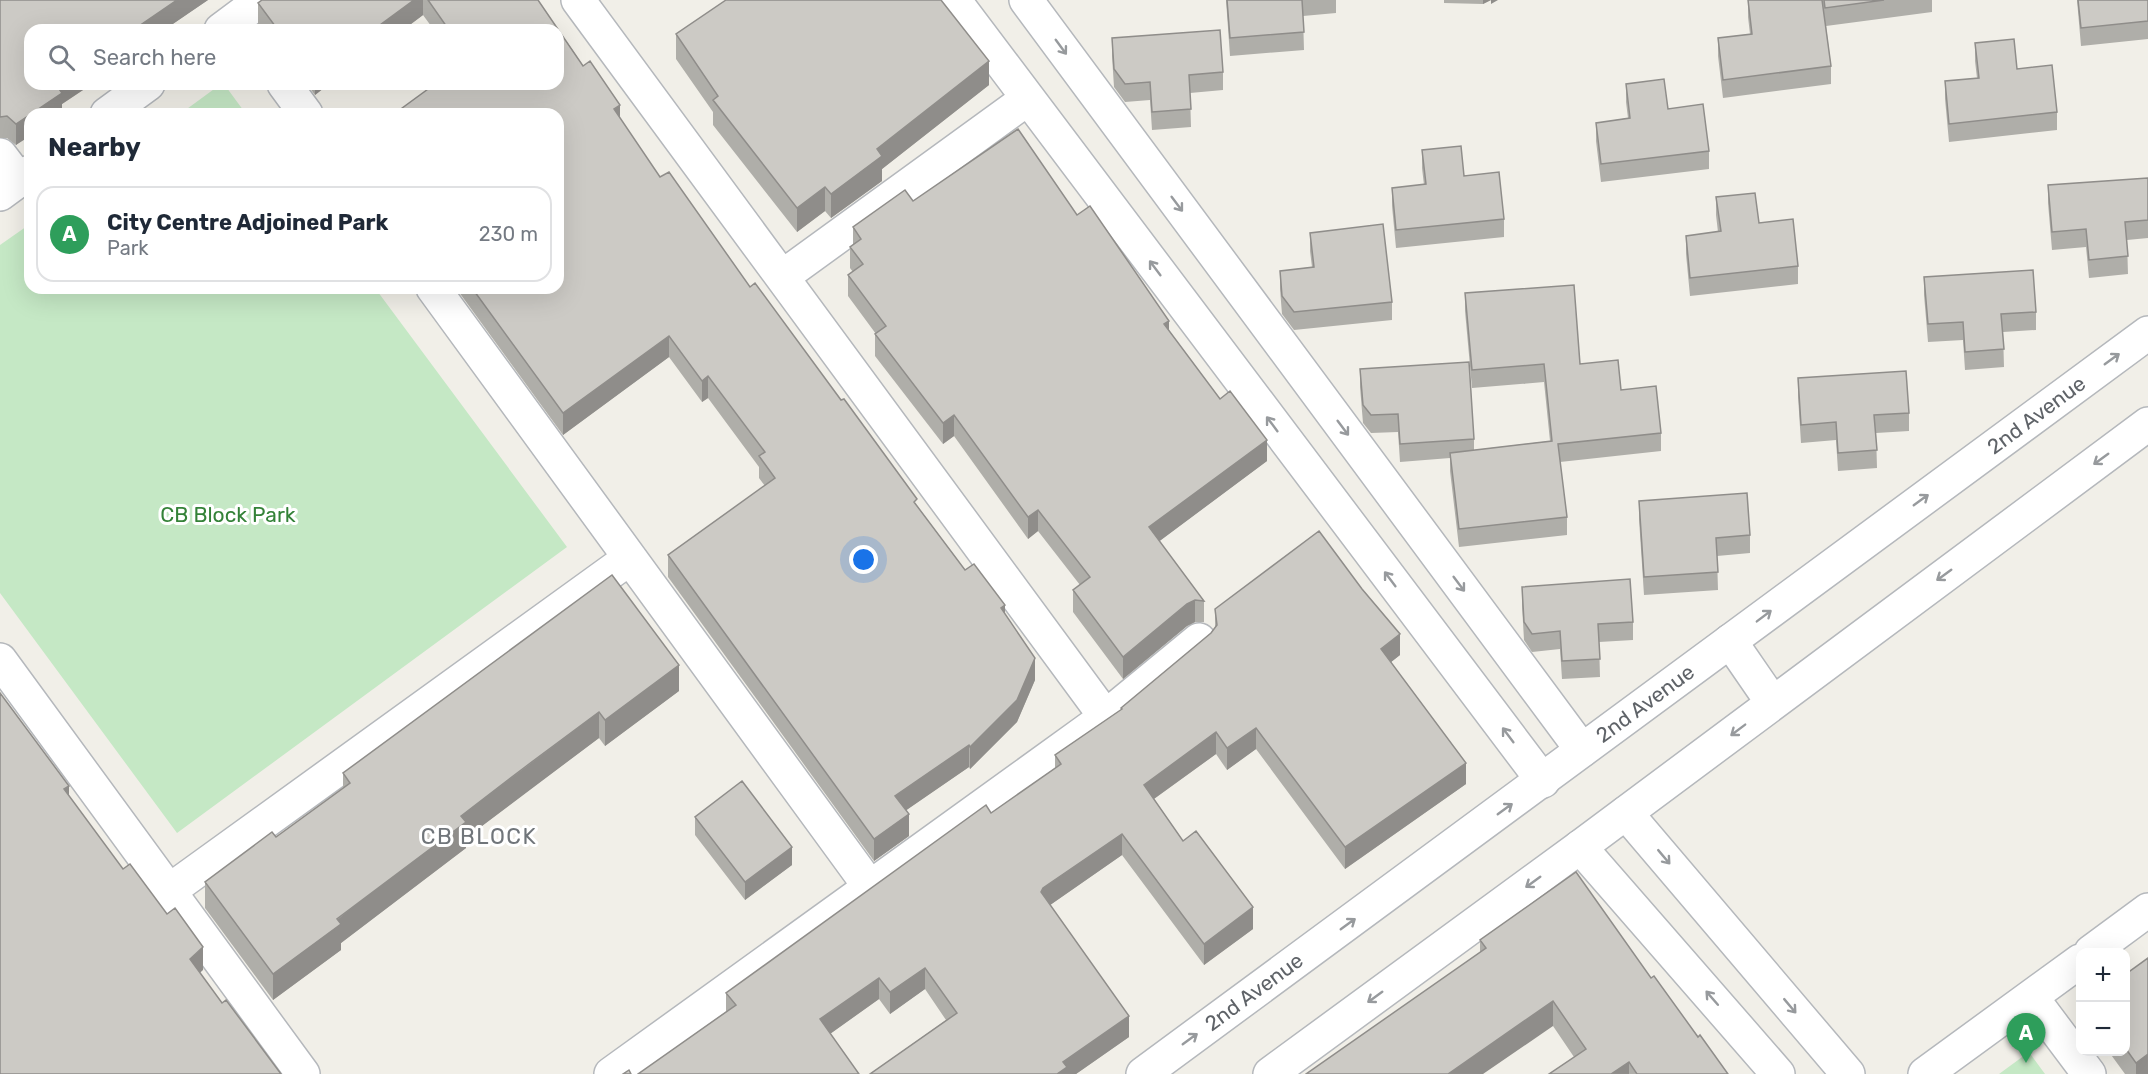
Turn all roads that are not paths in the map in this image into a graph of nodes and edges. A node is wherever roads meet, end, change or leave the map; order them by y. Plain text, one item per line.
1 (578, 0) edge
2 (954, 0) edge
3 (1026, 0) edge
4 (140, 90) edge
5 (288, 90) edge
6 (1027, 99) junction
7 (116, 108) edge
8 (302, 108) edge
9 (782, 277) junction
10 (437, 294) edge
11 (2148, 333) edge
12 (2148, 424) edge
13 (630, 558) junction
14 (1199, 640) edge
15 (1730, 641) junction
16 (0, 660) edge
17 (1772, 702) junction
18 (1105, 716) junction
19 (1582, 750) junction
20 (1543, 782) junction
21 (1626, 813) junction
22 (1580, 848) junction
23 (870, 887) junction
24 (169, 891) junction
25 (2148, 910) edge
26 (2096, 948) edge
27 (2076, 964) edge
28 (2032, 998) junction
29 (646, 1064) edge
30 (303, 1074) edge
31 (611, 1074) edge
32 (1143, 1074) edge
33 (1270, 1074) edge
34 (1778, 1074) edge
35 (1848, 1074) edge
36 (1925, 1074) edge
37 (2089, 1074) edge

1 - 9 street
2 - 6 street
3 -> 19 street
4 - 7 street
5 - 8 street
6 - 9 street
20 -> 6 street
9 - 18 street
10 - 13 street
15 -> 11 street, 2nd Avenue
12 -> 17 street
13 - 23 street
13 - 24 street
14 - 18 street
15 - 17 street
15 - 19 street, 2nd Avenue
16 - 24 street
17 -> 21 street
18 - 23 street
19 - 20 street, 2nd Avenue
32 -> 20 street, 2nd Avenue
21 - 22 street
21 -> 35 street
22 -> 33 street
34 -> 22 street
23 - 29 street
24 - 30 street
25 - 26 street
27 - 28 street
28 - 36 street
28 - 37 street
29 - 31 street

